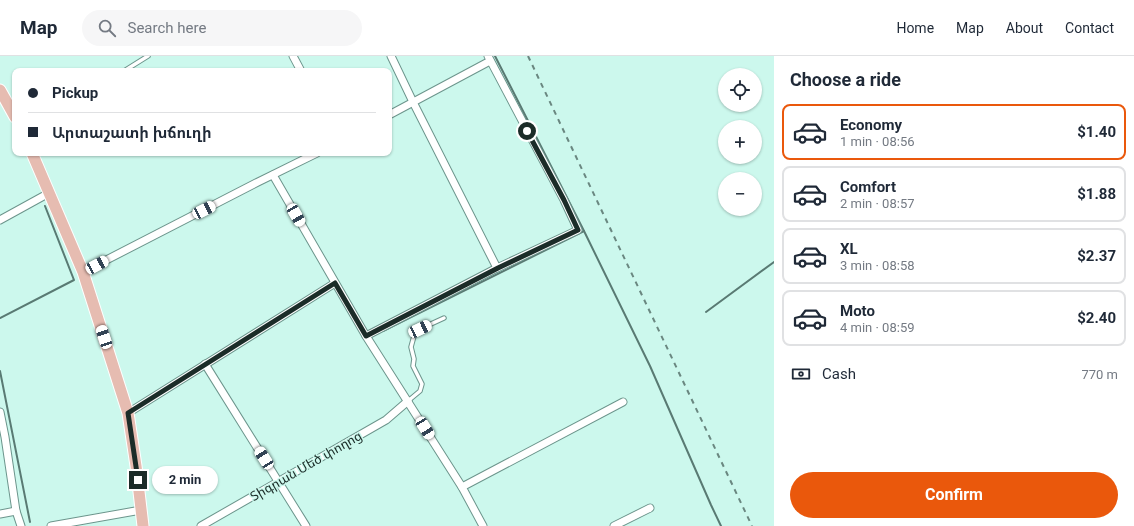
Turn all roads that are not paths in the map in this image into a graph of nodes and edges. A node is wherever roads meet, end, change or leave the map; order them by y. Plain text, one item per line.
1 (148, 56) edge
2 (293, 56) edge
3 (391, 56) edge
4 (489, 59) edge
5 (129, 68) edge
6 (299, 68) edge
7 (0, 90) edge
8 (413, 102) junction
9 (12, 112) edge
10 (392, 113) edge
11 (33, 156) edge
12 (311, 156) edge
13 (273, 175) junction
14 (49, 193) junction
15 (0, 220) edge
16 (498, 268) junction
17 (83, 272) junction
18 (335, 283) junction
19 (444, 318) dead end
20 (366, 336) junction
21 (205, 364) junction
22 (408, 401) junction
23 (623, 402) dead end
24 (0, 412) edge
25 (128, 413) junction
26 (279, 482) junction
27 (462, 488) junction
28 (650, 508) dead end
29 (141, 510) junction
30 (16, 511) junction
31 (0, 514) edge
32 (21, 526) edge
33 (51, 526) edge
34 (143, 526) edge
35 (201, 526) edge
36 (306, 526) edge
37 (483, 526) edge
38 (614, 526) edge

1 - 5 lane
2 - 6 street
3 - 8 street
4 - 8 street
4 - 16 street
7 - 9 main road
8 - 10 street
8 - 16 street
11 - 14 main road
12 - 13 street
13 - 17 street
13 - 18 street
14 - 15 street
14 - 17 main road
16 - 20 street
17 - 25 main road
18 - 20 street
18 - 21 street
19 - 22 lane
20 - 22 street
21 - 25 street
21 - 26 street
22 - 26 street, Տիգրան Մեծ փողոց
22 - 27 street
23 - 27 street
24 - 30 street
25 - 29 main road
26 - 35 street, Տիգրան Մեծ փողոց
26 - 36 street
27 - 37 street
28 - 38 street
29 - 33 street
29 - 34 main road
30 - 31 street
30 - 32 street

